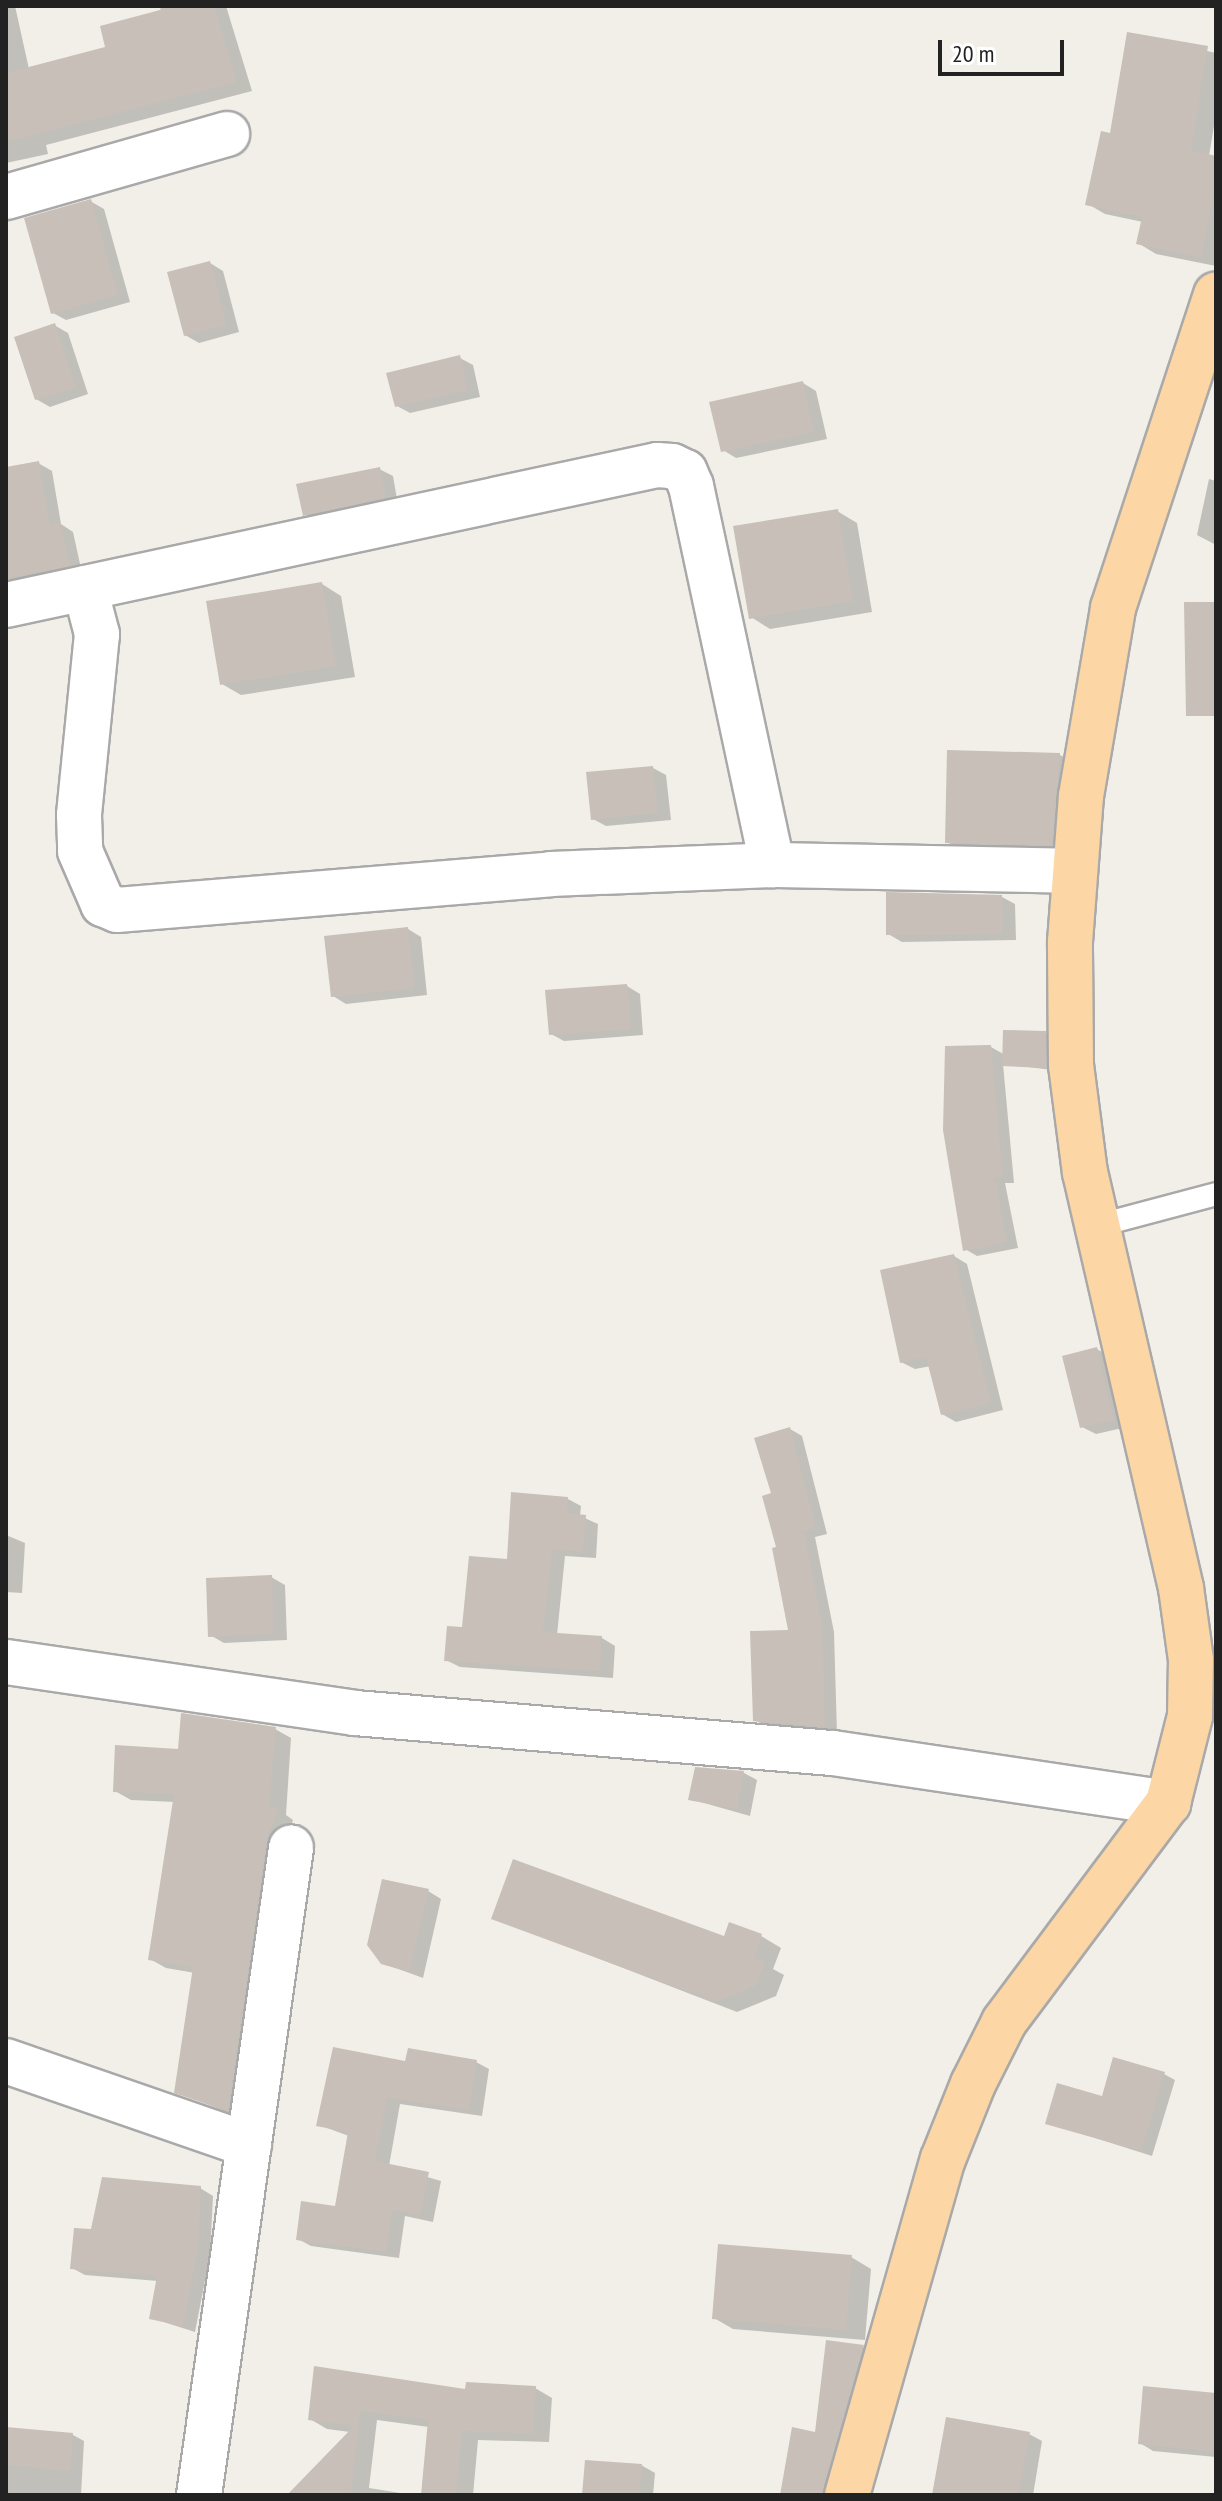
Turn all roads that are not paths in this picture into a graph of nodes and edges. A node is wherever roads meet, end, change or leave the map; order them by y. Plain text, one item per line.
1 (227, 134) dead end
2 (6, 197) edge
3 (1216, 295) edge
4 (85, 588) junction
5 (6, 605) edge
6 (772, 865) junction
7 (1074, 871) junction
8 (1216, 1194) edge
9 (1096, 1226) junction
10 (6, 1662) edge
11 (1168, 1803) junction
12 (291, 1848) dead end
13 (6, 2061) edge
14 (249, 2145) junction
15 (199, 2495) edge
16 (847, 2495) edge

1 - 2 street
3 - 7 main road
4 - 5 street
4 - 6 street
4 - 6 street
6 - 7 street
7 - 9 main road
8 - 9 lane
9 - 11 main road
10 - 11 street
11 - 16 main road
12 - 14 street
13 - 14 street
14 - 15 street

